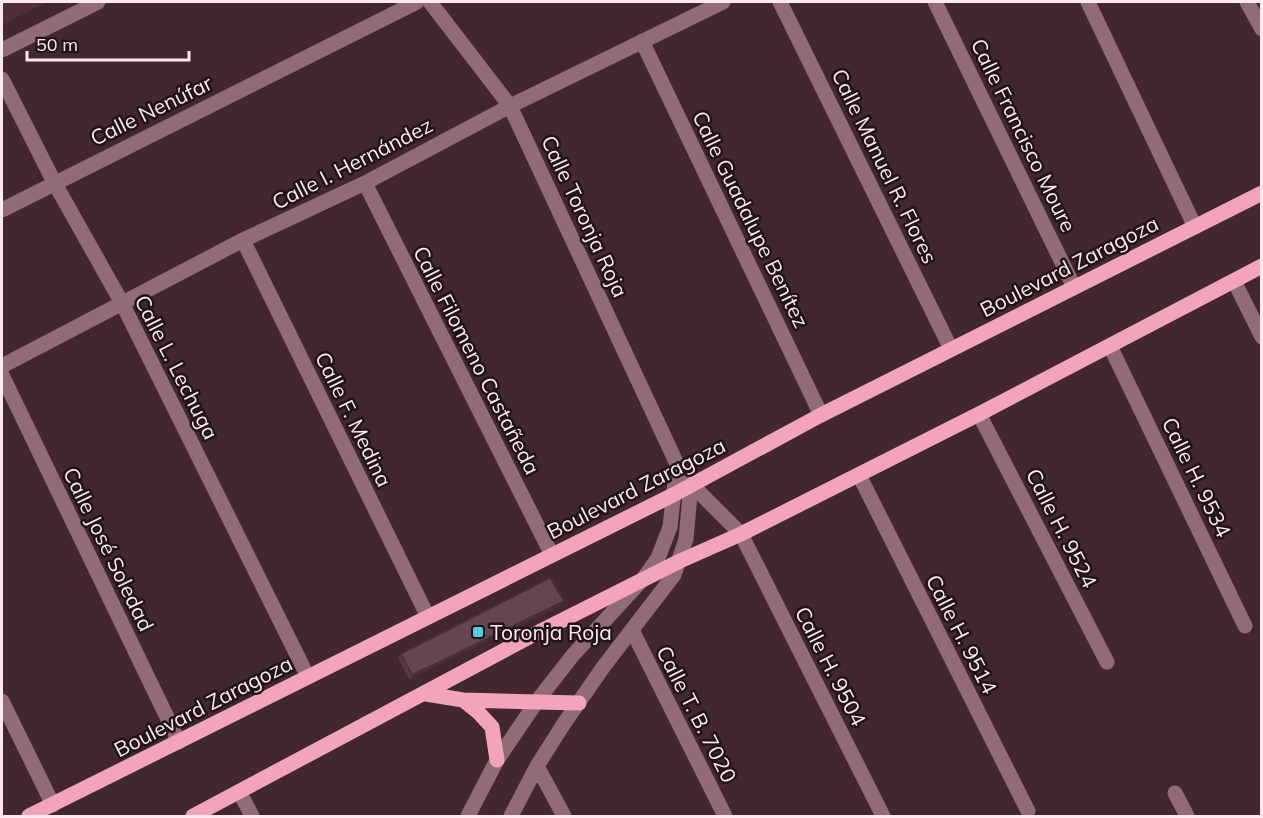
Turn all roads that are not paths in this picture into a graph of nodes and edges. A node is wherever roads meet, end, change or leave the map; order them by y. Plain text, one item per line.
1 (98, 2) edge
2 (417, 2) edge
3 (430, 2) edge
4 (723, 2) edge
5 (780, 2) edge
6 (936, 2) edge
7 (1088, 2) edge
8 (1247, 2) edge
9 (1262, 29) edge
10 (642, 41) junction
11 (2, 51) edge
12 (2, 79) edge
13 (510, 106) junction
14 (54, 182) junction
15 (364, 183) junction
16 (1262, 193) edge
17 (2, 210) edge
18 (1196, 227) junction
19 (243, 240) junction
20 (1262, 266) edge
21 (1234, 281) junction
22 (1074, 288) junction
23 (122, 303) junction
24 (1262, 338) edge
25 (1110, 346) junction
26 (951, 349) junction
27 (2, 366) edge
28 (2, 375) edge
29 (979, 414) junction
30 (821, 415) junction
31 (677, 464) junction
32 (859, 475) junction
33 (691, 484) junction
34 (673, 495) junction
35 (741, 534) junction
36 (552, 555) junction
37 (680, 561) junction
38 (643, 579) junction
39 (428, 617) junction
40 (1245, 626) dead end
41 (632, 630) junction
42 (1107, 662) dead end
43 (308, 677) junction
44 (426, 694) junction
45 (463, 700) junction
46 (2, 701) edge
47 (537, 701) junction
48 (579, 703) junction
49 (178, 742) junction
50 (497, 760) junction
51 (537, 766) junction
52 (240, 793) junction
53 (1175, 793) dead end
54 (53, 805) junction
55 (1028, 812) dead end
56 (29, 816) edge
57 (193, 816) edge
58 (252, 816) edge
59 (468, 816) edge
60 (511, 816) edge
61 (564, 816) edge
62 (725, 816) edge
63 (883, 816) edge
64 (1187, 816) edge

1 - 11 street
2 - 14 street, Calle Nenúfar
3 - 13 street, Calle Toronja Roja
4 - 10 street, Calle I. Hernández
5 - 26 street, Calle Manuel R. Flores
6 - 22 street, Calle Francisco Moure
7 - 18 street
8 - 9 street
10 - 13 street, Calle I. Hernández
10 - 30 street, Calle Guadalupe Benítez
12 - 14 street, Calle L. Lechuga
13 - 15 street, Calle I. Hernández
13 - 31 street, Calle Toronja Roja
14 - 17 street, Calle Nenúfar
14 - 23 street, Calle L. Lechuga
15 - 19 street, Calle I. Hernández
15 - 36 street, Calle Filomeno Castañeda
16 - 18 main road, Boulevard Zaragoza
18 - 22 main road, Boulevard Zaragoza
19 - 23 street, Calle I. Hernández
19 - 39 street, Calle F. Medina
20 - 21 main road
21 - 24 street
21 - 25 main road
22 - 26 main road, Boulevard Zaragoza
23 - 27 street, Calle I. Hernández
23 - 43 street, Calle L. Lechuga
25 - 29 main road
25 - 40 street, Calle H. 9534
26 - 30 main road, Boulevard Zaragoza
28 - 49 street, Calle José Soledad
29 - 32 main road
29 - 42 street, Calle H. 9524
30 - 33 main road, Boulevard Zaragoza
31 - 33 street, Calle Toronja Roja
31 - 34 street
32 - 35 main road
32 - 55 street, Calle H. 9514
33 - 34 main road, Boulevard Zaragoza
33 - 35 street, Calle H. 9504
33 - 37 street
34 - 36 main road, Boulevard Zaragoza
34 - 38 street
35 - 37 main road
35 - 63 street, Calle H. 9504
36 - 39 main road, Boulevard Zaragoza
37 - 38 main road
37 - 41 street
38 - 44 main road
38 - 47 street
39 - 43 main road, Boulevard Zaragoza
41 - 48 street
41 - 62 street, Calle T. B. 7020
43 - 49 main road, Boulevard Zaragoza
44 - 45 main road
44 - 52 main road
45 - 47 main road
45 - 50 main road
46 - 54 street
47 - 48 main road
47 - 50 street
48 - 51 street
49 - 54 main road, Boulevard Zaragoza
50 - 59 street
51 - 60 street
51 - 61 street
52 - 57 main road
52 - 58 street
53 - 64 street
54 - 56 main road, Boulevard Zaragoza

